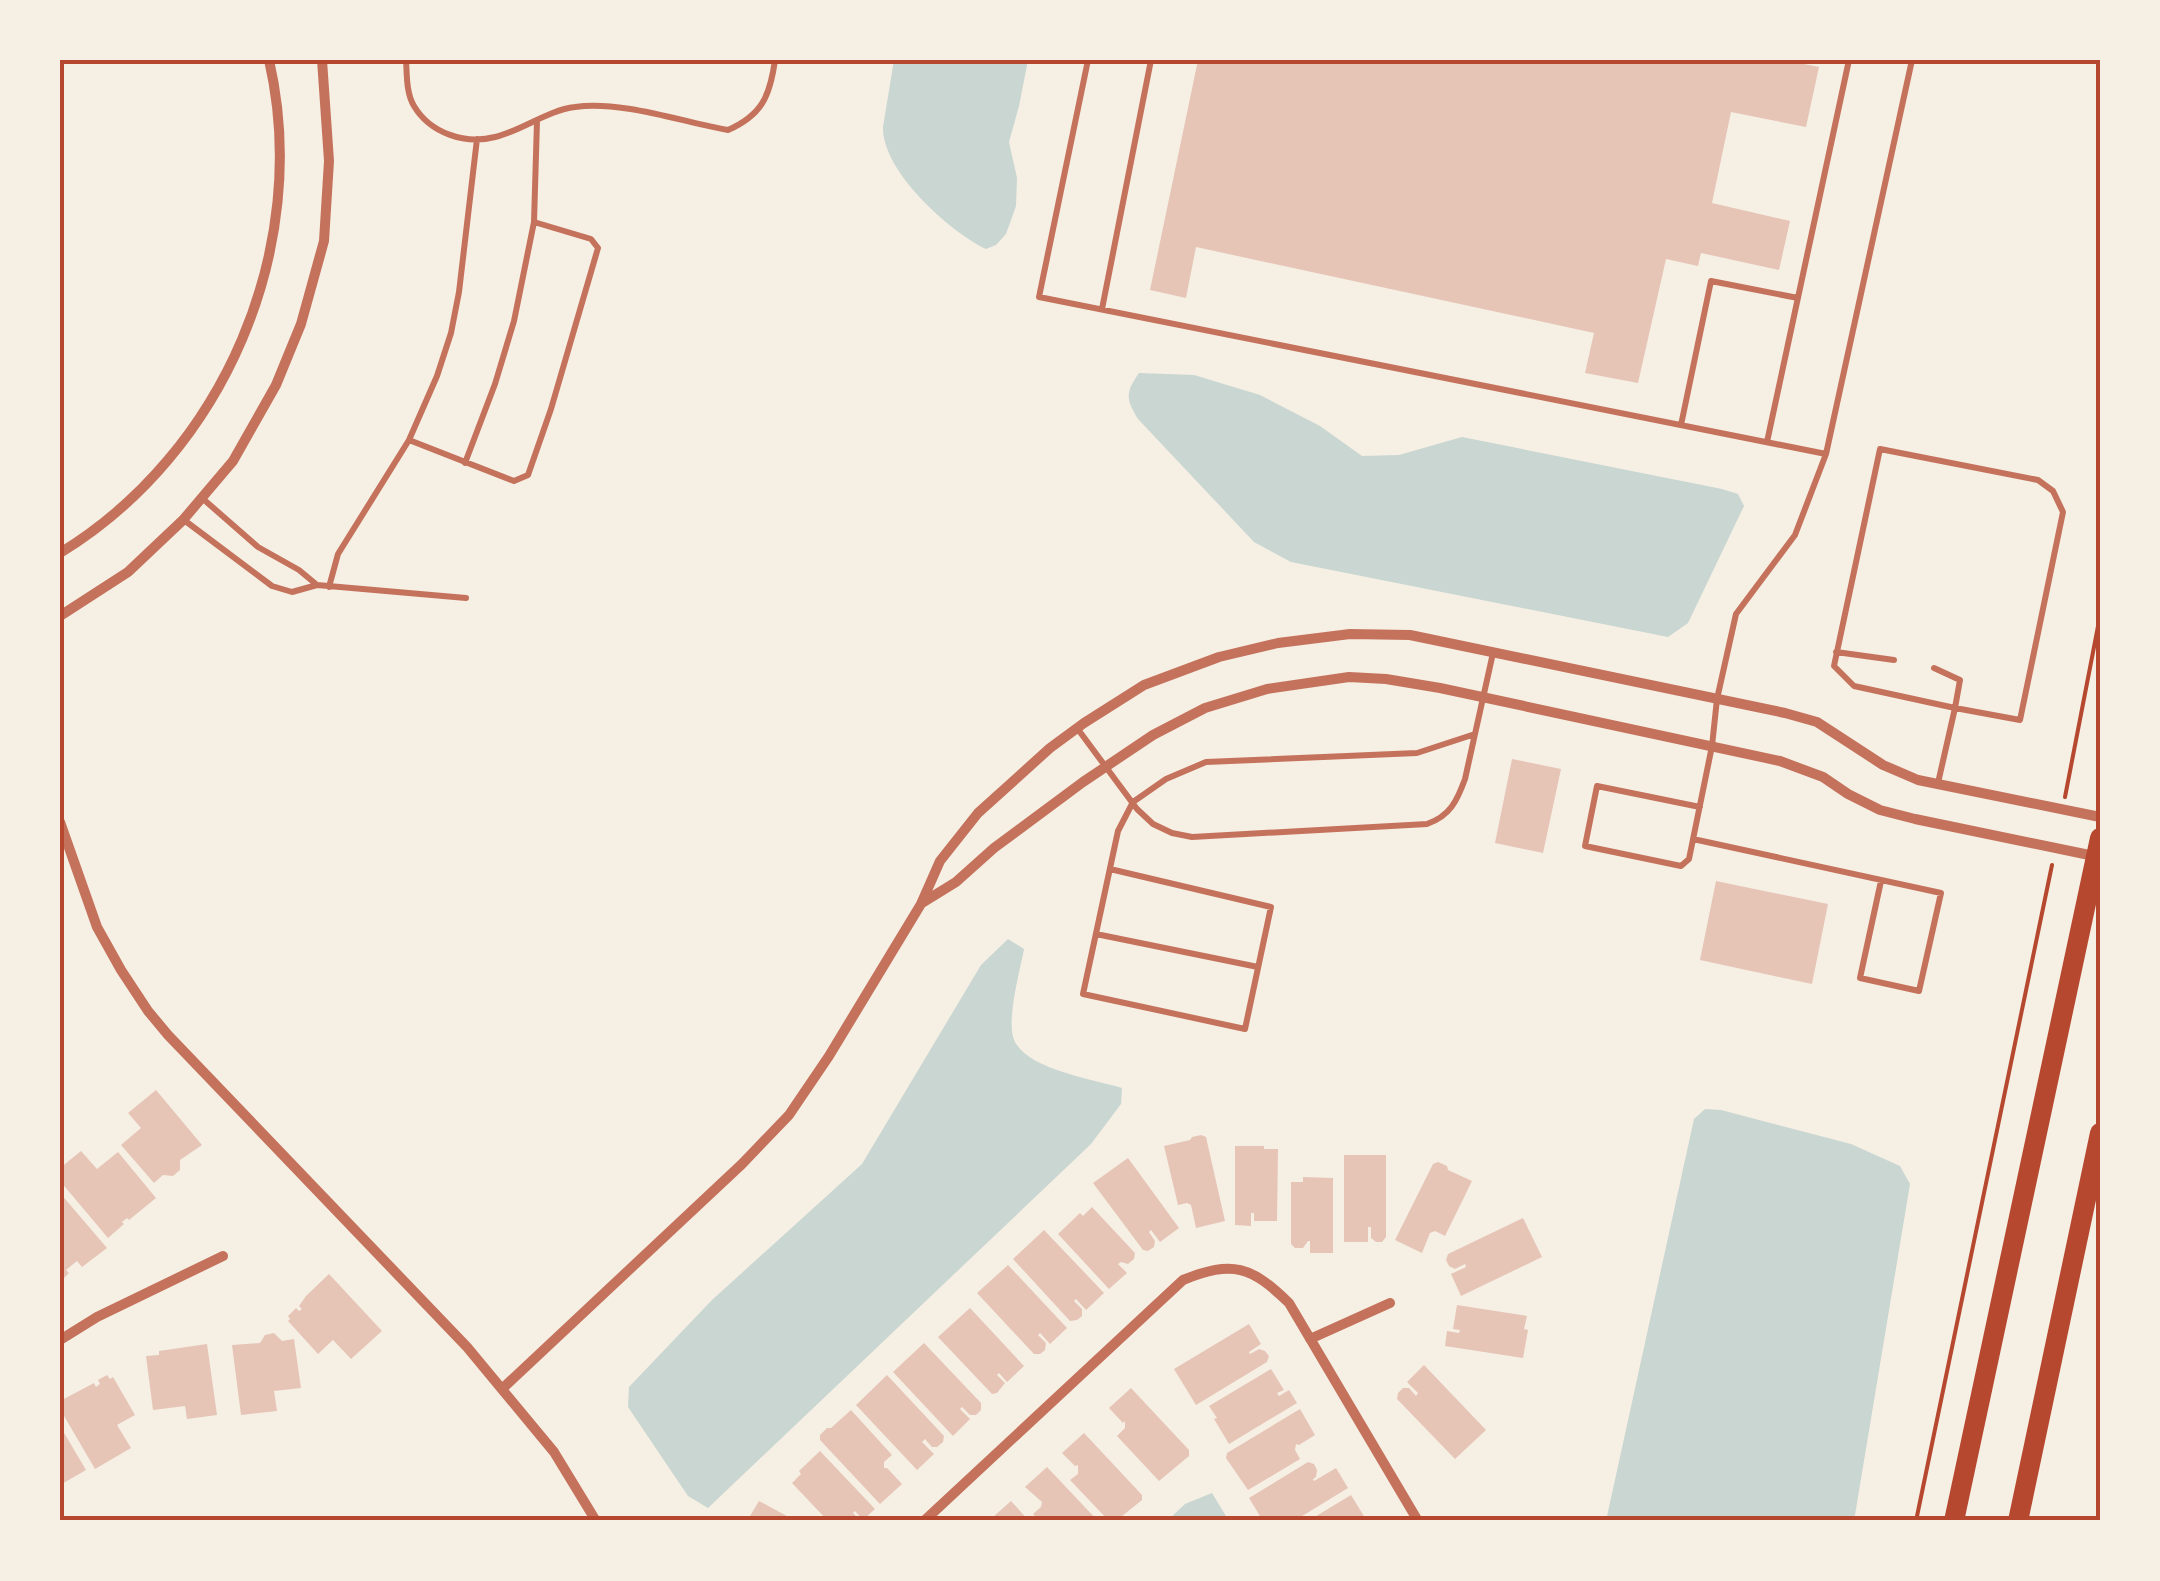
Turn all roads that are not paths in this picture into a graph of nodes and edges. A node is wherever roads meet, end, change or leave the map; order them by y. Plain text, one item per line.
1 (269, 60) edge
2 (322, 60) edge
3 (406, 60) edge
4 (775, 60) edge
5 (1088, 60) edge
6 (1151, 60) edge
7 (1849, 60) edge
8 (1912, 60) edge
9 (537, 121) junction
10 (478, 139) junction
11 (534, 222) junction
12 (1798, 298) junction
13 (1102, 310) junction
14 (1681, 425) junction
15 (410, 440) junction
16 (1767, 442) junction
17 (1826, 454) junction
18 (465, 463) junction
19 (202, 498) junction
20 (183, 520) junction
21 (60, 553) edge
22 (316, 585) junction
23 (328, 587) junction
24 (466, 598) dead end
25 (60, 616) edge
26 (1493, 652) junction
27 (1836, 652) junction
28 (1894, 660) dead end
29 (1934, 668) dead end
30 (1483, 697) junction
31 (1717, 700) junction
32 (1955, 708) junction
33 (1078, 728) junction
34 (1475, 734) junction
35 (1712, 746) junction
36 (1108, 766) junction
37 (1938, 784) junction
38 (1133, 802) junction
39 (1700, 807) junction
40 (2100, 818) edge
41 (60, 825) edge
42 (1693, 838) junction
43 (2099, 851) edge
44 (1110, 869) junction
45 (1881, 881) junction
46 (921, 904) junction
47 (1096, 934) junction
48 (1258, 967) junction
49 (2100, 1132) edge
50 (223, 1256) dead end
51 (1390, 1303) dead end
52 (60, 1340) edge
53 (1310, 1340) junction
54 (503, 1388) junction
55 (596, 1521) edge
56 (924, 1521) edge
57 (1418, 1521) edge
58 (1954, 1521) edge
59 (2018, 1521) edge

1 - 21 street
2 - 19 street
3 - 10 lane
4 - 9 lane
5 - 13 lane
6 - 13 lane
7 - 12 lane
8 - 17 lane
9 - 10 lane
9 - 11 lane
10 - 15 lane
11 - 18 lane
11 - 18 lane
12 - 14 lane
12 - 16 lane
13 - 14 lane
14 - 16 lane
15 - 18 lane
15 - 23 lane
16 - 17 lane
17 - 31 lane
19 - 20 street
19 - 22 lane
20 - 22 lane
20 - 25 street
22 - 23 lane
23 - 24 lane
26 - 30 lane
26 - 31 street
26 - 33 street
27 - 28 lane
27 - 32 lane
27 - 32 lane
29 - 32 lane
30 - 34 lane
30 - 35 street
30 - 36 street
31 - 35 lane
31 - 37 street
32 - 37 lane
33 - 36 lane
33 - 46 street
34 - 38 lane
34 - 38 lane
35 - 39 lane
35 - 43 street
36 - 38 lane
36 - 46 street
37 - 40 street
38 - 44 lane
39 - 42 lane
39 - 42 lane
41 - 54 street
42 - 45 lane
43 - 58 main road
44 - 47 lane
44 - 48 lane
45 - 45 lane
46 - 54 street
47 - 48 lane
47 - 48 lane
49 - 59 main road
50 - 52 street
51 - 53 street
53 - 56 street
53 - 57 street
54 - 55 street

